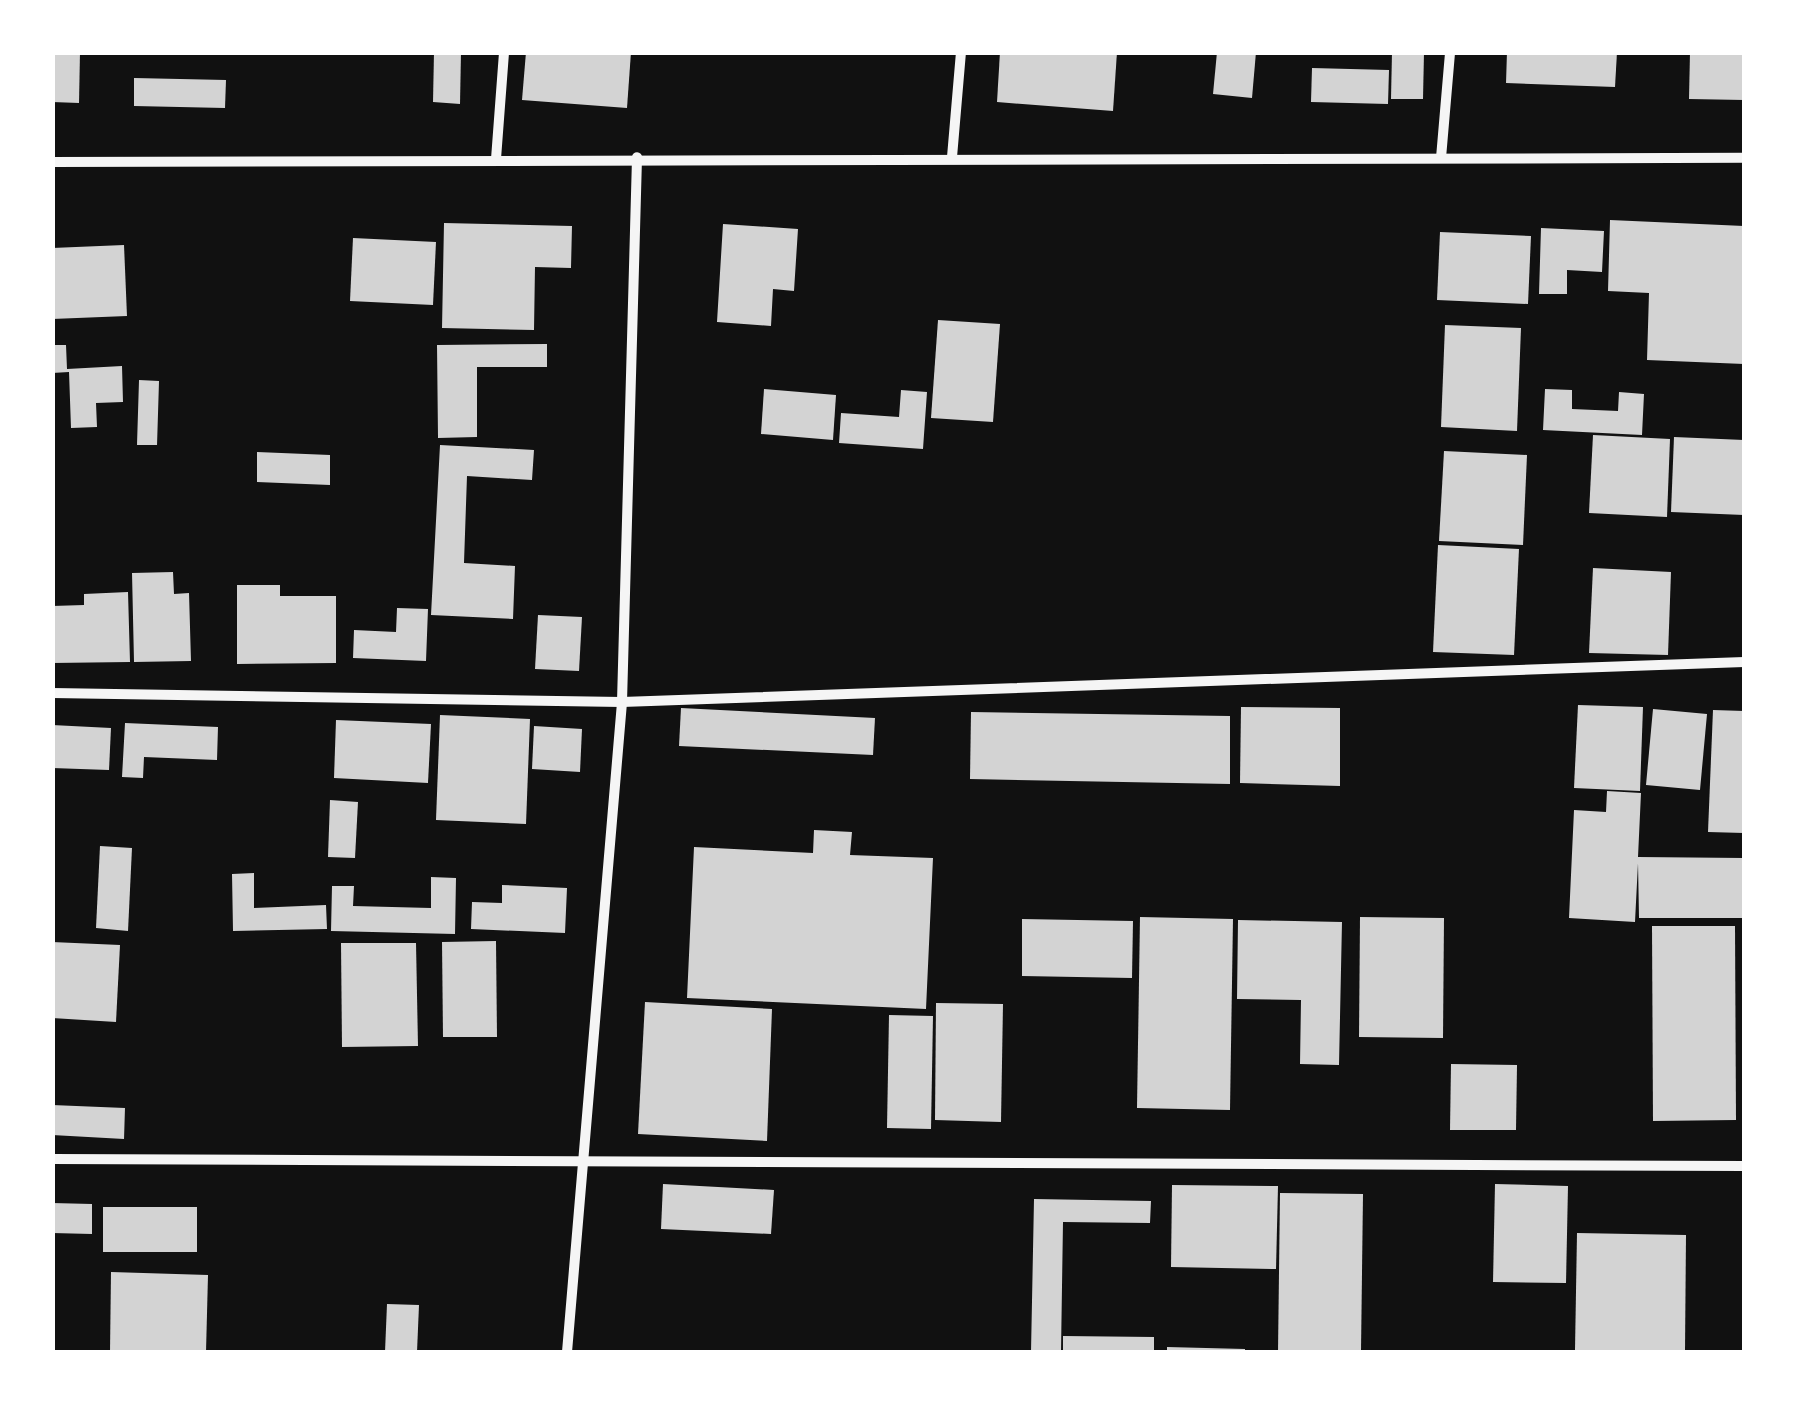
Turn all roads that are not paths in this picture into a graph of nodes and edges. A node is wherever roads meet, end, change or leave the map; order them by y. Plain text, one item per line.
1 (504, 52) edge
2 (961, 52) edge
3 (1450, 52) edge
4 (952, 157) junction
5 (496, 158) junction
6 (637, 158) junction
7 (1441, 158) junction
8 (1744, 158) edge
9 (52, 162) edge
10 (1744, 662) edge
11 (52, 692) edge
12 (622, 702) junction
13 (52, 1158) edge
14 (583, 1161) junction
15 (1744, 1166) edge
16 (567, 1352) edge

1 - 5 street
2 - 4 street
3 - 7 street
4 - 6 street
4 - 7 street
5 - 6 street
5 - 9 street
6 - 12 street
7 - 8 street
10 - 12 street
11 - 12 street
12 - 14 street
13 - 14 street
14 - 15 street
14 - 16 street

